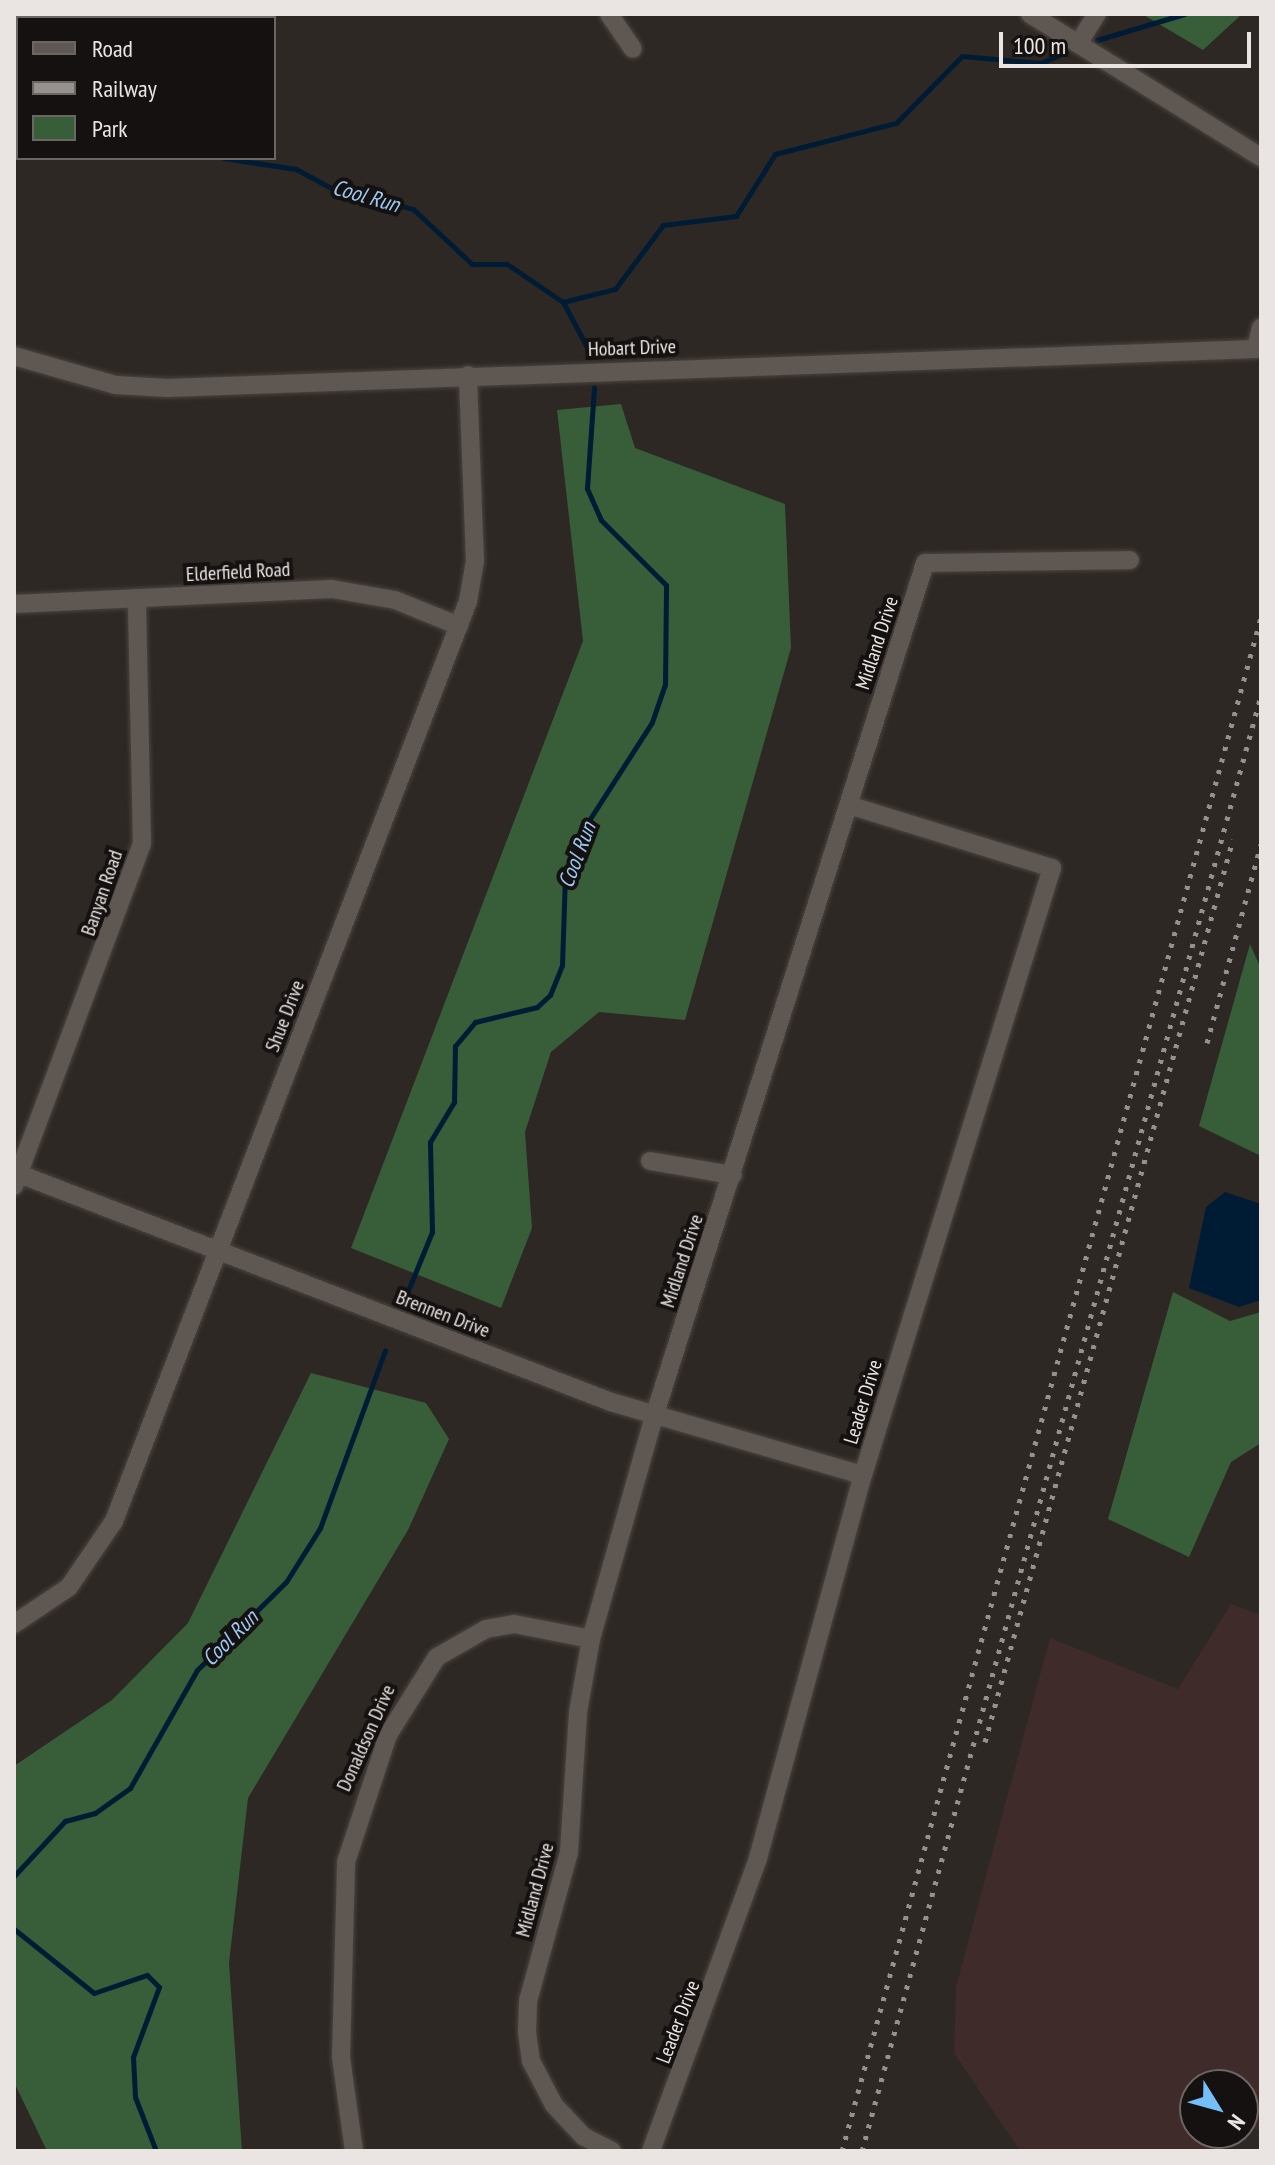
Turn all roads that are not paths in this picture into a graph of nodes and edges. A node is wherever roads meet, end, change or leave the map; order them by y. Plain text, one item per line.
1 (609, 14) edge
2 (1030, 14) edge
3 (1097, 14) edge
4 (1078, 44) junction
5 (633, 49) dead end
6 (1261, 157) edge
7 (1261, 328) edge
8 (14, 356) edge
9 (468, 375) junction
10 (1130, 560) dead end
11 (137, 598) junction
12 (14, 604) edge
13 (459, 626) junction
14 (849, 805) junction
15 (650, 1161) dead end
16 (733, 1175) junction
17 (16, 1178) edge
18 (218, 1251) junction
19 (654, 1417) junction
20 (863, 1475) junction
21 (14, 1624) edge
22 (591, 1639) junction
23 (354, 2151) edge
24 (612, 2151) edge
25 (651, 2151) edge

1 - 5 street
2 - 4 street
3 - 4 street
4 - 6 street
7 - 9 street, Hobart Drive
8 - 9 street, Hobart Drive
9 - 13 street, Shue Drive
10 - 14 street, Midland Drive
11 - 12 street, Elderfield Road
11 - 13 street, Elderfield Road
11 - 17 street, Banyan Road
13 - 18 street, Shue Drive
14 - 16 street, Midland Drive
14 - 20 street, Leader Drive
15 - 16 street
16 - 19 street, Midland Drive
17 - 18 street, Brennen Drive
18 - 19 street, Brennen Drive
18 - 21 street, Shue Drive
19 - 20 street, Brennen Drive
19 - 22 street, Midland Drive
20 - 25 street, Leader Drive
22 - 23 street, Donaldson Drive
22 - 24 street, Midland Drive

